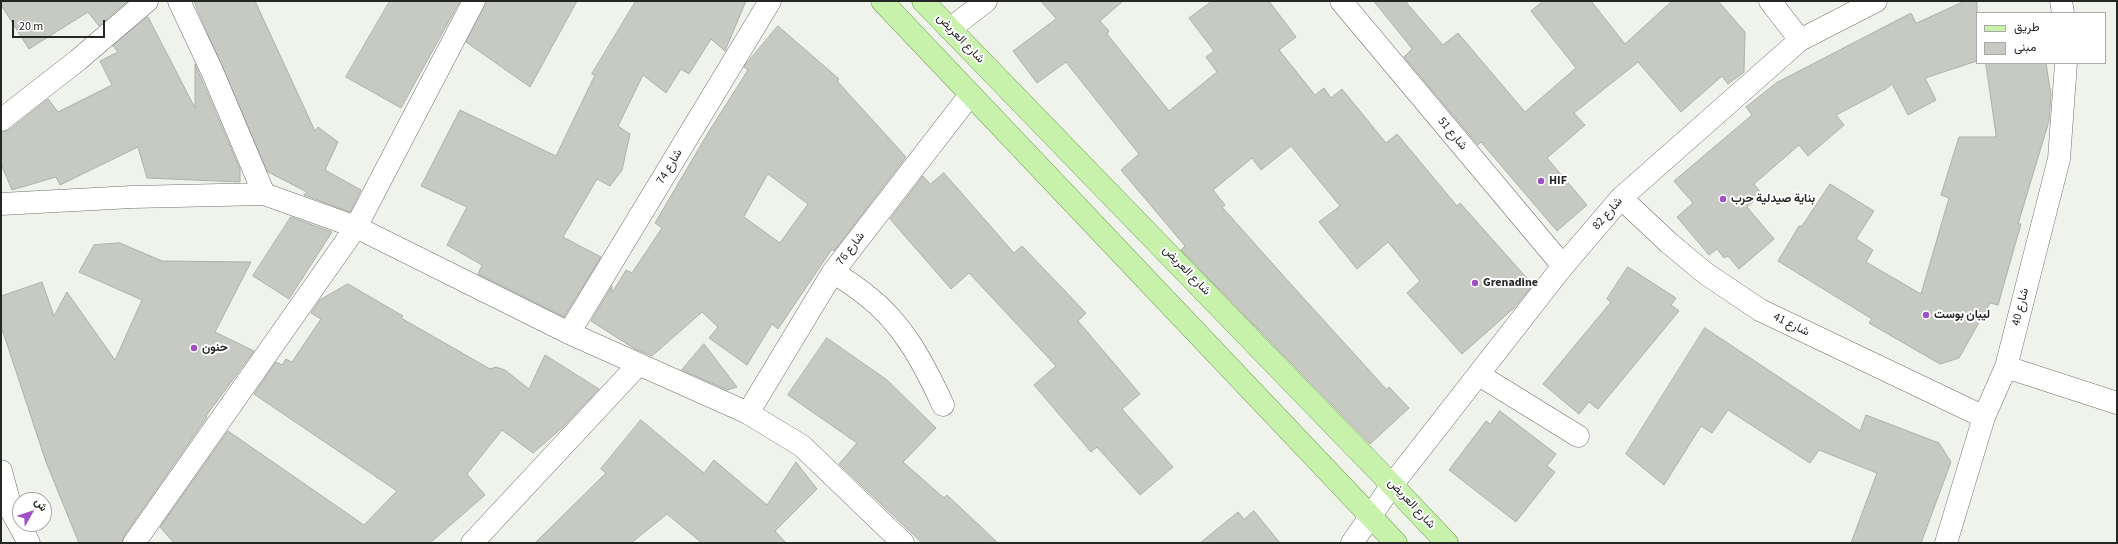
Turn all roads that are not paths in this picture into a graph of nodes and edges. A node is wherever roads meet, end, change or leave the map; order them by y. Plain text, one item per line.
1 (147, 1) edge
2 (179, 1) edge
3 (474, 1) edge
4 (770, 1) edge
5 (882, 1) edge
6 (923, 1) edge
7 (986, 1) edge
8 (1341, 1) edge
9 (1770, 1) edge
10 (1876, 1) edge
11 (2061, 1) edge
12 (2063, 12) edge
13 (950, 29) junction
14 (1800, 40) junction
15 (2066, 64) edge
16 (970, 95) junction
17 (1, 120) edge
18 (264, 194) junction
19 (1621, 198) junction
20 (1, 204) edge
21 (356, 227) junction
22 (1563, 266) junction
23 (833, 272) junction
24 (569, 333) junction
25 (638, 365) junction
26 (2006, 367) junction
27 (1479, 375) junction
28 (2117, 404) edge
29 (943, 405) dead end
30 (748, 413) junction
31 (1984, 417) junction
32 (1578, 436) dead end
33 (1, 471) edge
34 (1392, 485) junction
35 (7, 515) edge
36 (1370, 517) junction
37 (29, 543) edge
38 (134, 543) edge
39 (472, 543) edge
40 (903, 543) edge
41 (1352, 543) edge
42 (1396, 543) edge
43 (1447, 543) edge
44 (1946, 543) edge

1 - 17 street
2 - 18 street
3 - 21 street
4 - 24 street, شارع 74
5 - 16 main road
6 - 13 main road, شارع العريض
7 - 13 street
8 - 22 street, شارع 51
9 - 14 street
10 - 14 street, شارع 82
11 - 12 street
13 - 34 main road, شارع العريض
14 - 19 street, شارع 82
15 - 26 street, شارع 40
16 - 23 street, شارع 76
16 - 36 main road
18 - 20 street
18 - 21 street
19 - 22 street, شارع 82
19 - 31 street, شارع 41
21 - 24 street
21 - 38 street
22 - 27 street, شارع 82
23 - 29 street
23 - 30 street, شارع 76
24 - 25 street
25 - 30 street
25 - 39 street
26 - 28 street
26 - 31 street, شارع 40
27 - 32 street
27 - 34 street, شارع 82
30 - 40 street
31 - 44 street, شارع 40
33 - 35 street
34 - 36 street, شارع 82
34 - 43 main road, شارع العريض
35 - 37 street
36 - 41 street, شارع 82
36 - 42 main road

